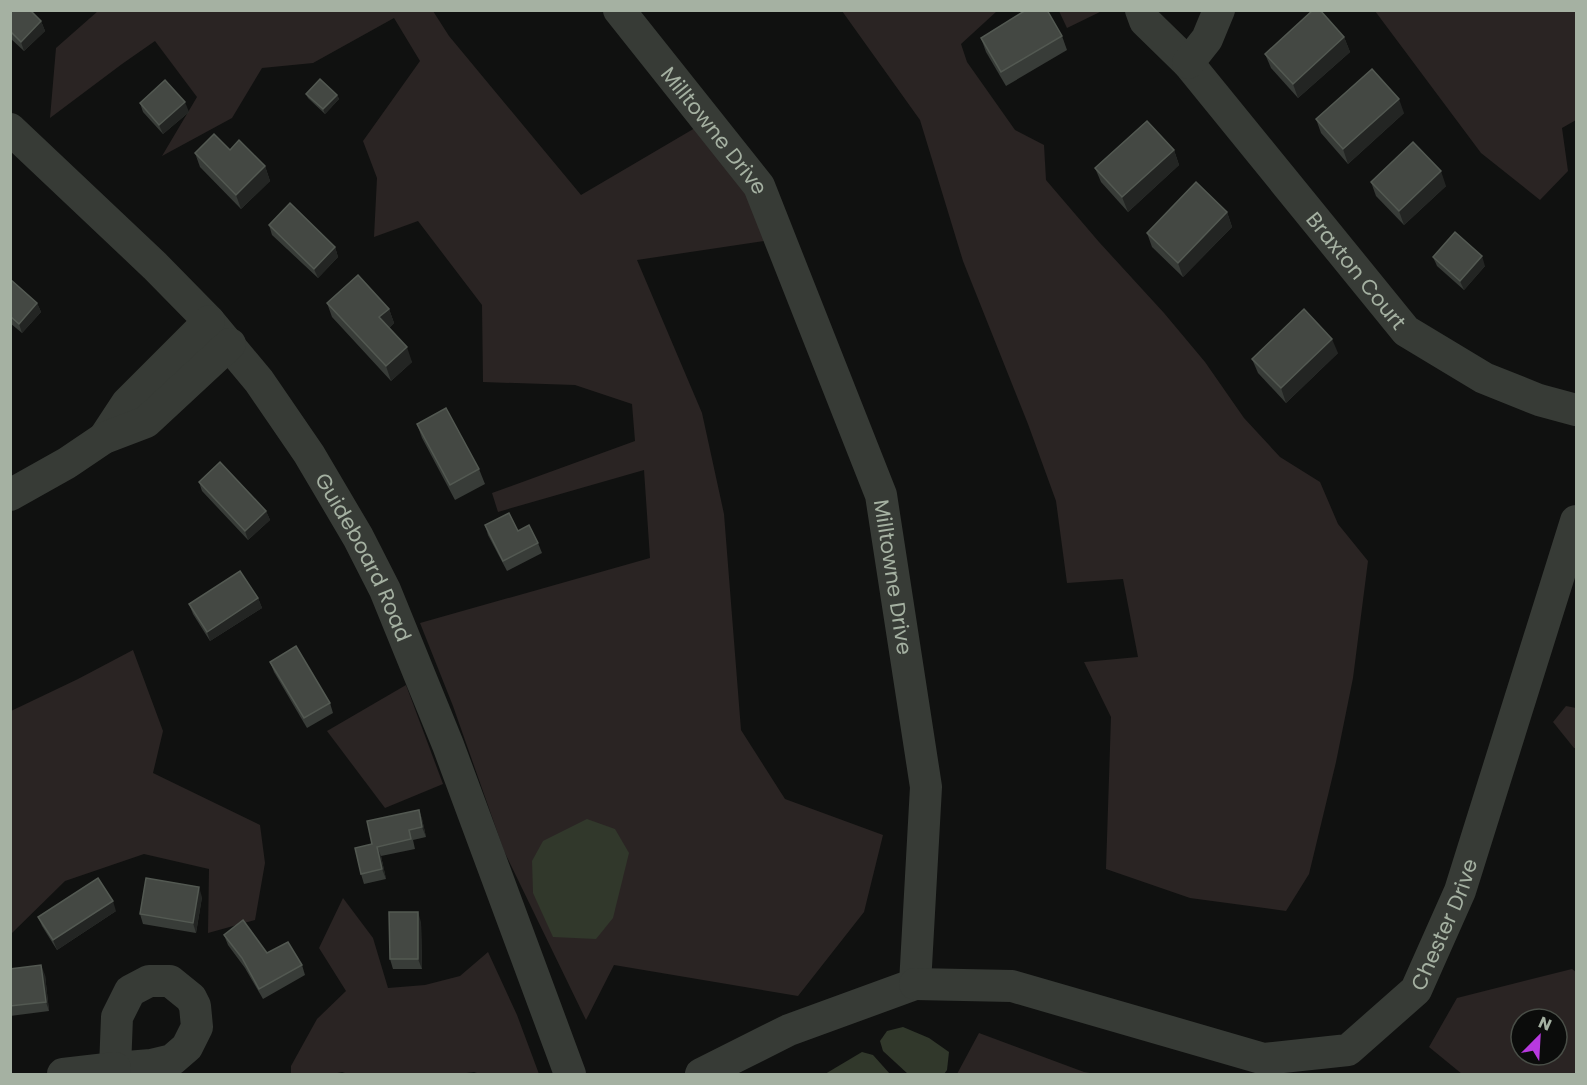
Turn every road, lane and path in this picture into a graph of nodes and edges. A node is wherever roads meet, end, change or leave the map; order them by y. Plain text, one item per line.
1 (619, 10) edge
2 (1141, 10) edge
3 (1219, 10) edge
4 (1188, 63) junction
5 (10, 129) edge
6 (220, 332) junction
7 (1576, 410) edge
8 (10, 495) edge
9 (1576, 521) edge
10 (915, 984) junction
11 (115, 1068) dead end
12 (63, 1074) edge
13 (570, 1074) edge
14 (701, 1074) edge

1 - 10 street, Milltowne Drive
2 - 4 street, Braxton Court
3 - 4 street
4 - 7 street, Braxton Court
5 - 6 street, Guideboard Road
6 - 8 street
6 - 13 street, Guideboard Road
9 - 10 street, Chester Drive
10 - 14 street
11 - 12 street

